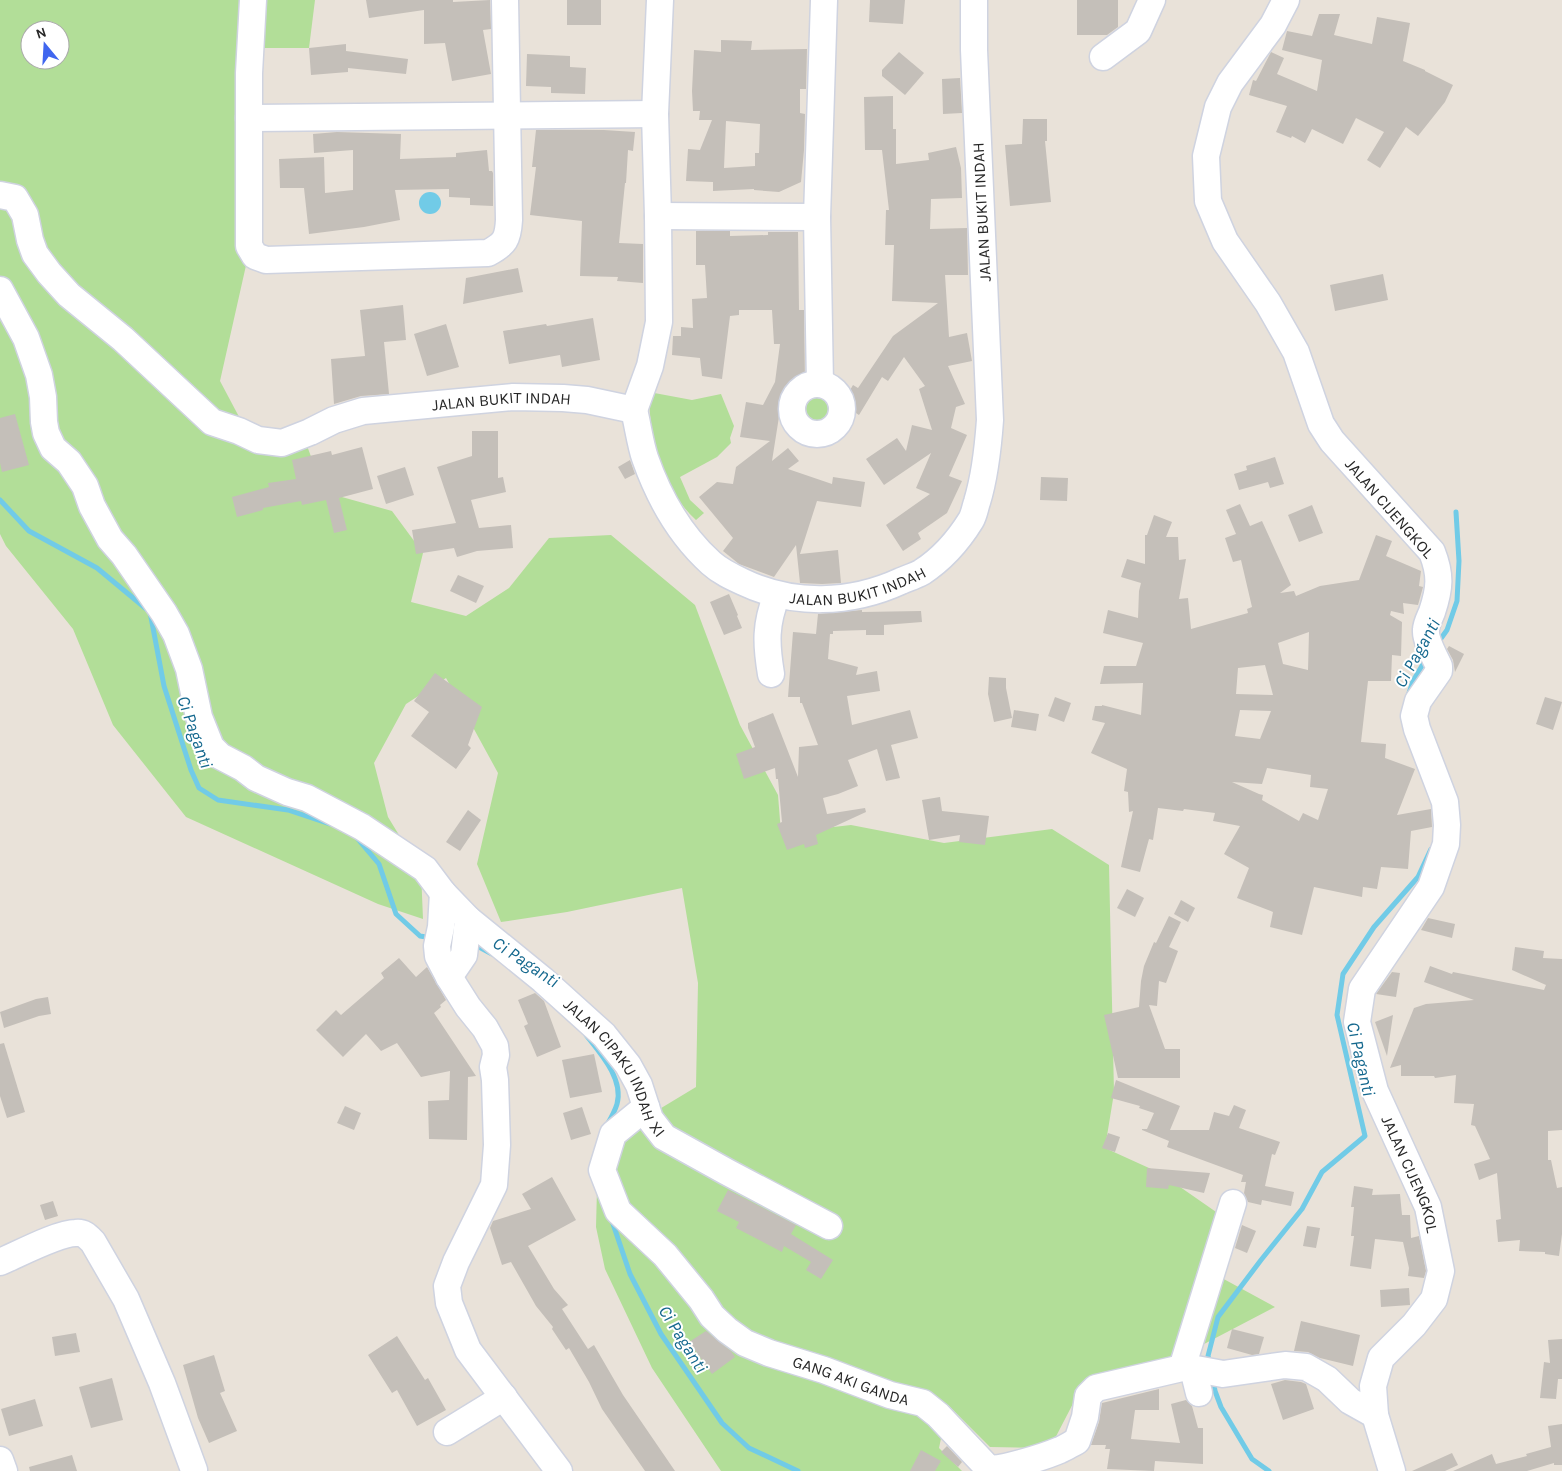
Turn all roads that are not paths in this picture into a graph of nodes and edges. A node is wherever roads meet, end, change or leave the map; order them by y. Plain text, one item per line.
1 (253, 0) edge
2 (505, 0) edge
3 (660, 0) edge
4 (824, 0) edge
5 (974, 0) edge
6 (1152, 0) edge
7 (1286, 0) edge
8 (1103, 57) dead end
9 (655, 114) junction
10 (507, 116) junction
11 (249, 118) junction
12 (0, 195) edge
13 (658, 216) junction
14 (818, 217) junction
15 (0, 290) edge
16 (820, 384) dead end
17 (634, 410) junction
18 (777, 596) junction
19 (771, 674) dead end
20 (443, 893) junction
21 (467, 927) junction
22 (449, 965) junction
23 (646, 1107) junction
24 (1233, 1203) dead end
25 (829, 1226) dead end
26 (0, 1262) edge
27 (1197, 1374) junction
28 (504, 1397) junction
29 (1374, 1414) junction
30 (447, 1432) dead end
31 (0, 1460) edge
32 (4, 1471) edge
33 (173, 1471) edge
34 (194, 1471) edge
35 (558, 1471) edge
36 (1392, 1471) edge

1 - 11 street
2 - 10 street
3 - 9 street
4 - 14 street
5 - 18 street, JALAN BUKIT INDAH
6 - 8 street
7 - 29 street, JALAN CIJENGKOL
9 - 10 street
9 - 13 street
10 - 11 street
10 - 11 street
12 - 17 street, JALAN BUKIT INDAH
13 - 14 street
13 - 17 street
14 - 16 street
15 - 20 street, JALAN CIPAKU INDAH XI
17 - 18 street, JALAN BUKIT INDAH
18 - 19 street
20 - 21 street, JALAN CIPAKU INDAH XI
20 - 22 street
21 - 22 street
21 - 23 street, JALAN CIPAKU INDAH XI
22 - 28 street
23 - 25 street, JALAN CIPAKU INDAH XI
23 - 27 street, GANG AKI GANDA
24 - 27 street
26 - 34 street
27 - 29 street, GANG AKI GANDA
28 - 30 street
28 - 35 street
29 - 36 street, JALAN CIJENGKOL
31 - 32 street
33 - 34 street

